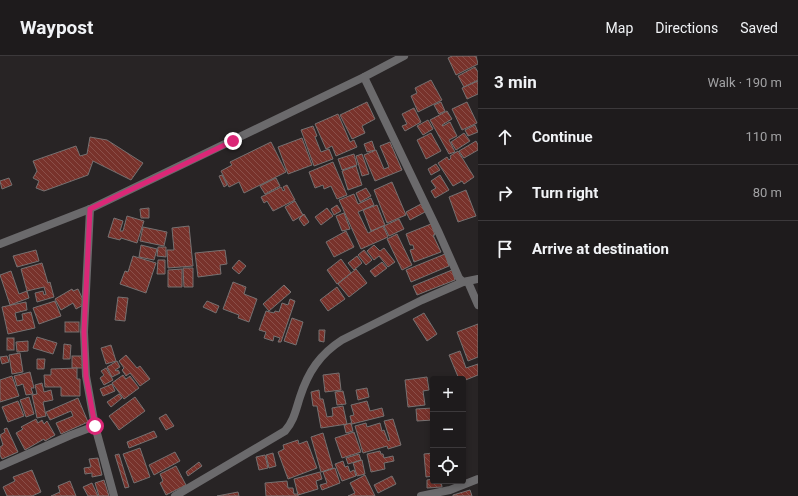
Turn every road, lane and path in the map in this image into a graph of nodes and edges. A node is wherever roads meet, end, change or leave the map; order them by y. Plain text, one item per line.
1 (404, 56) edge
2 (364, 77) junction
3 (90, 209) junction
4 (0, 244) edge
5 (478, 279) edge
6 (466, 282) junction
7 (478, 306) edge
8 (95, 426) junction
9 (0, 466) edge
10 (478, 479) edge
11 (114, 496) edge
12 (175, 496) edge
13 (421, 496) edge

1 - 2 street
2 - 3 street
2 - 6 street
3 - 4 street
3 - 8 street
5 - 6 street
6 - 7 street
6 - 12 street
8 - 9 street
8 - 11 street
10 - 13 street

